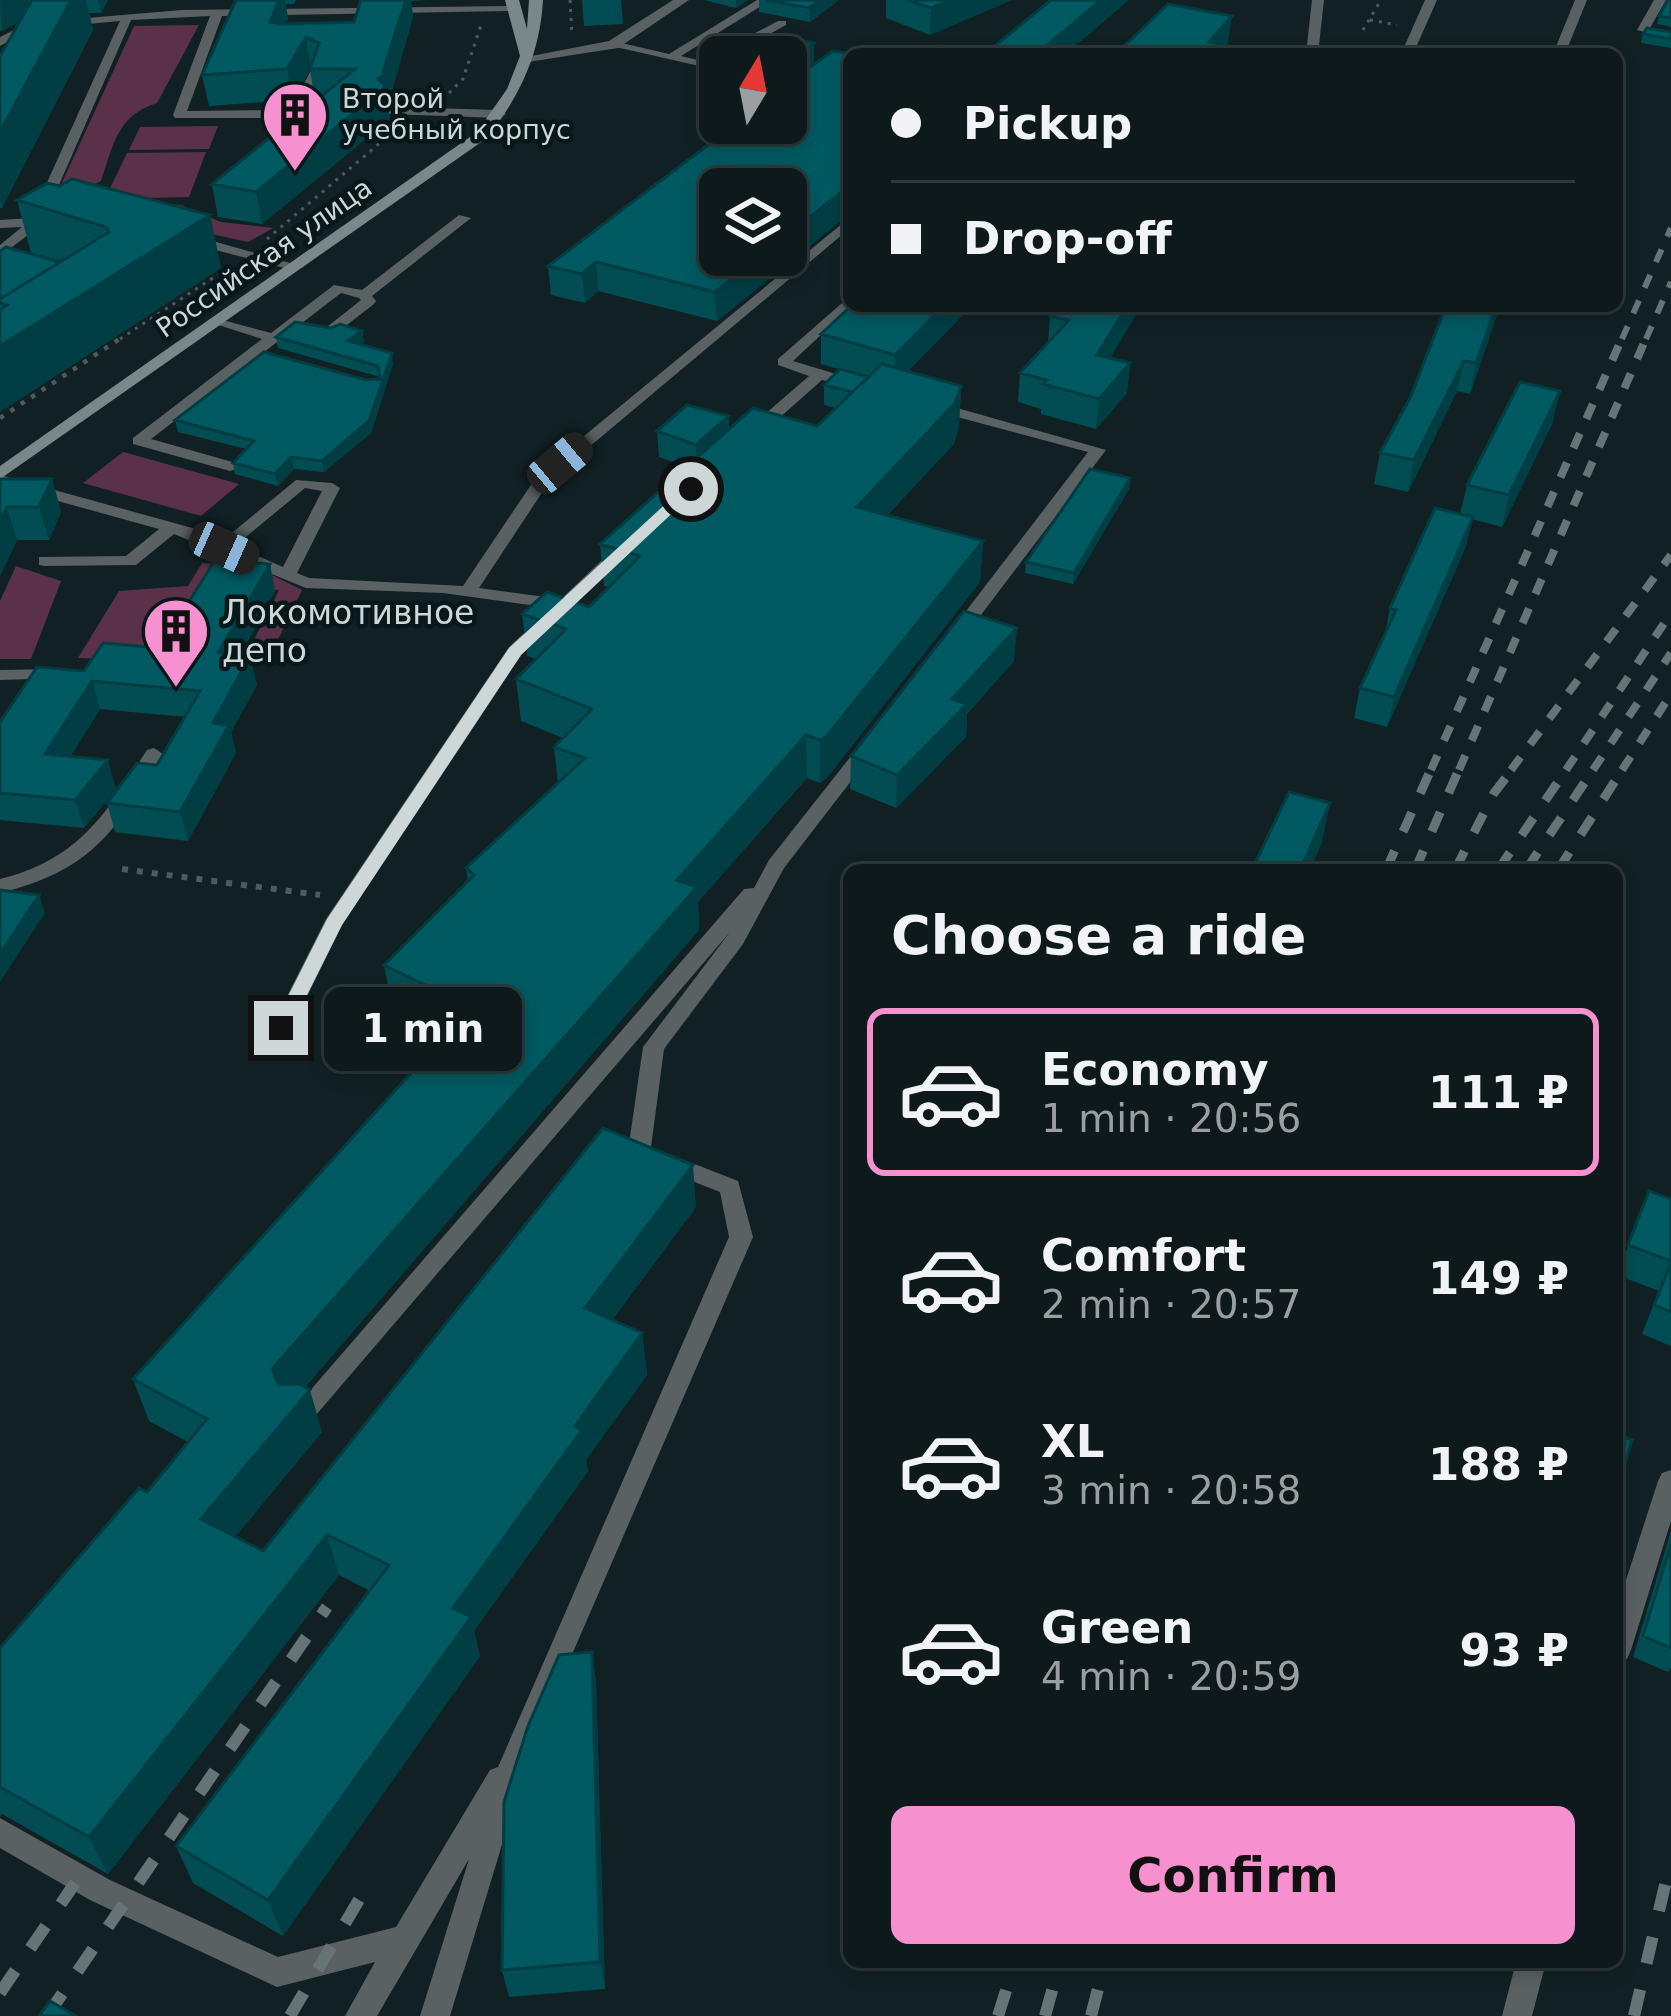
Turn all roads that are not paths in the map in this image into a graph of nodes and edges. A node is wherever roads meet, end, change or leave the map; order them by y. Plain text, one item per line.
1 (536, 0) edge
2 (682, 0) edge
3 (765, 0) edge
4 (1318, 0) edge
5 (1431, 0) edge
6 (1581, 0) edge
7 (1657, 4) edge
8 (512, 5) edge
9 (181, 7) edge
10 (356, 11) junction
11 (1671, 11) edge
12 (217, 13) junction
13 (126, 21) junction
14 (782, 22) dead end
15 (352, 28) edge
16 (1671, 34) edge
17 (0, 42) edge
18 (613, 45) junction
19 (1313, 48) edge
20 (1410, 48) edge
21 (1561, 48) edge
22 (672, 57) junction
23 (528, 58) junction
24 (314, 75) edge
25 (393, 111) dead end
26 (298, 114) junction
27 (329, 114) edge
28 (500, 114) junction
29 (283, 128) edge
30 (464, 218) dead end
31 (73, 219) edge
32 (36, 222) junction
33 (0, 224) edge
34 (843, 227) edge
35 (174, 236) edge
36 (0, 253) edge
37 (22, 260) edge
38 (297, 267) junction
39 (364, 295) junction
40 (843, 307) edge
41 (220, 321) junction
42 (294, 323) junction
43 (267, 348) junction
44 (819, 374) junction
45 (734, 451) edge
46 (230, 466) edge
47 (0, 477) edge
48 (21, 485) junction
49 (0, 501) edge
50 (171, 528) junction
51 (631, 543) edge
52 (224, 548) junction
53 (45, 561) dead end
54 (287, 575) junction
55 (468, 591) junction
56 (562, 604) junction
57 (944, 651) edge
58 (76, 674) edge
59 (0, 675) edge
60 (874, 740) edge
61 (154, 754) dead end
62 (776, 865) junction
63 (0, 886) edge
64 (281, 1028) dead end
65 (301, 1415) edge
66 (1671, 1481) edge
67 (1623, 1631) edge
68 (517, 1749) junction
69 (0, 1832) edge
70 (404, 1940) junction
71 (1530, 1968) edge
72 (360, 2016) edge
73 (435, 2016) edge
74 (1516, 2016) edge

1 - 23 main road, Российская улица
2 - 18 street
3 - 22 lane
4 - 19 lane
5 - 20 lane
6 - 21 lane
7 - 11 lane
7 - 16 lane
8 - 10 lane
8 - 23 main road
9 - 12 lane
9 - 13 lane
10 - 12 lane
10 - 15 lane
12 - 26 lane
13 - 17 lane
13 - 32 lane
14 - 22 lane
18 - 22 lane
18 - 23 street
23 - 28 main road, Российская улица
24 - 26 lane
25 - 28 lane
26 - 27 lane
26 - 29 lane
28 - 38 main road, Российская улица
30 - 39 lane
31 - 32 lane
32 - 33 lane
32 - 36 lane
34 - 55 lane
35 - 38 lane
36 - 37 lane
38 - 41 main road, Российская улица
39 - 42 lane
39 - 42 lane
40 - 44 lane
41 - 43 lane
41 - 47 main road, Российская улица
42 - 43 lane
43 - 46 lane
44 - 45 lane
44 - 57 lane
47 - 48 lane
48 - 49 lane
48 - 50 lane
50 - 52 lane
50 - 53 lane
51 - 56 lane
52 - 54 lane
52 - 54 lane
54 - 55 lane
55 - 56 lane
56 - 64 lane
58 - 59 lane
60 - 62 lane
61 - 63 lane
62 - 65 lane
62 - 68 lane
66 - 67 lane
68 - 70 lane
68 - 73 lane
69 - 70 lane
70 - 72 lane
71 - 74 lane

